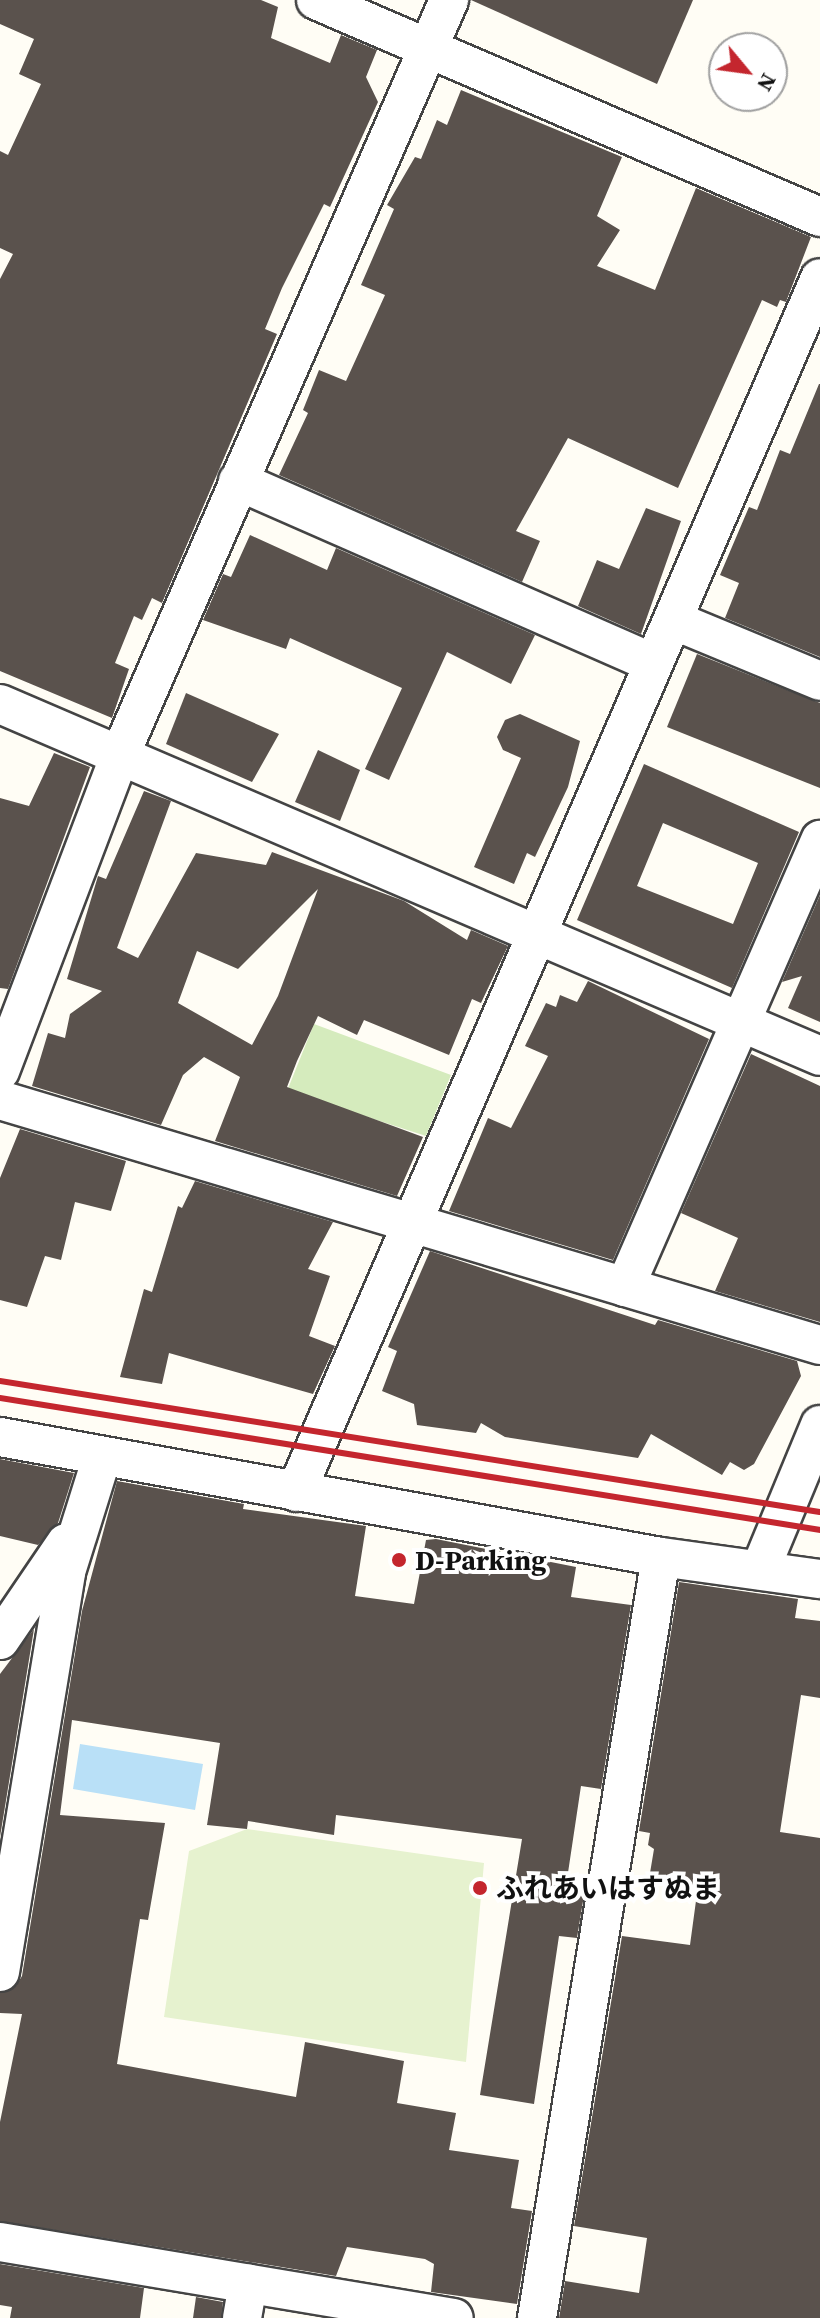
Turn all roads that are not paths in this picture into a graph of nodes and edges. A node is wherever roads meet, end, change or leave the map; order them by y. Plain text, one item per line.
1 (316, 0) edge
2 (449, 0) edge
3 (428, 48) junction
4 (820, 217) edge
5 (820, 278) edge
6 (238, 481) junction
7 (673, 620) junction
8 (653, 663) junction
9 (820, 681) edge
10 (0, 704) edge
11 (120, 755) junction
12 (820, 840) edge
13 (539, 937) junction
14 (740, 1022) junction
15 (820, 1056) edge
16 (0, 1071) edge
17 (0, 1100) edge
18 (414, 1224) junction
19 (625, 1287) junction
20 (820, 1345) edge
21 (820, 1425) edge
22 (0, 1437) edge
23 (102, 1457) junction
24 (296, 1492) junction
25 (83, 1518) junction
26 (661, 1557) junction
27 (760, 1570) junction
28 (820, 1579) edge
29 (0, 1640) edge
30 (0, 1972) edge
31 (0, 2242) edge
32 (245, 2301) edge
33 (454, 2318) edge
34 (537, 2318) edge

1 - 3 street
2 - 3 street
3 - 4 street
3 - 6 street
5 - 7 street
6 - 8 street
6 - 11 street
7 - 8 street
7 - 9 street
8 - 13 street
10 - 11 street
11 - 13 street
11 - 16 street
12 - 14 street
13 - 14 street
13 - 18 street
14 - 15 street
14 - 19 street
17 - 18 street
18 - 19 street
18 - 24 street
19 - 20 street
21 - 27 street
22 - 23 street
23 - 24 street
23 - 25 street
24 - 26 street
25 - 29 street
25 - 30 street
26 - 27 street
26 - 34 street
27 - 28 street
31 - 32 street
32 - 33 street

